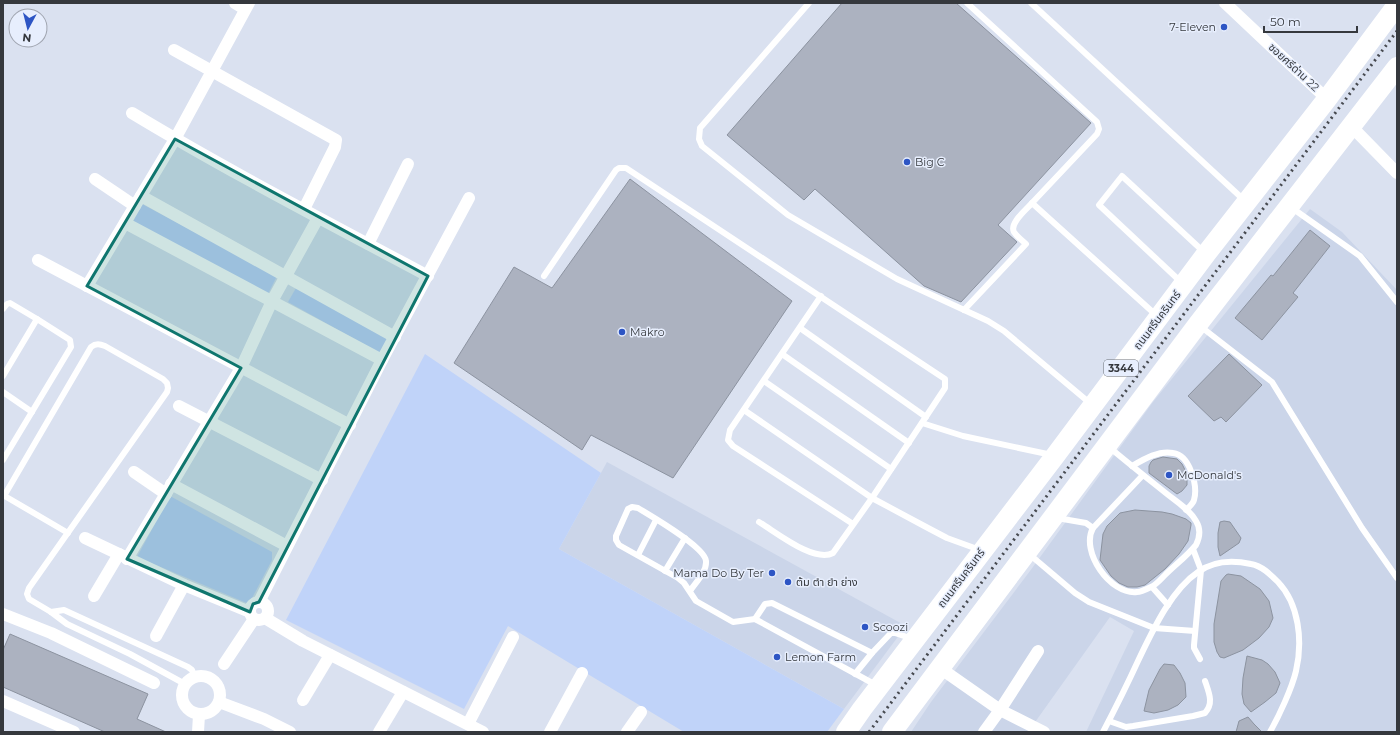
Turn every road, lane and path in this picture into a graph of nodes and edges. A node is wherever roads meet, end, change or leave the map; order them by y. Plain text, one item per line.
1 (809, 3) edge
2 (967, 3) edge
3 (1031, 3) edge
4 (1225, 3) edge
5 (243, 5) edge
6 (1397, 5) edge
7 (174, 50) dead end
8 (1397, 66) edge
9 (212, 70) junction
10 (1327, 99) junction
11 (132, 113) dead end
12 (1352, 127) junction
13 (175, 139) junction
14 (408, 164) dead end
15 (1397, 173) edge
16 (95, 179) dead end
17 (469, 198) dead end
18 (138, 201) junction
19 (1032, 203) junction
20 (1246, 203) junction
21 (1290, 206) junction
22 (304, 209) junction
23 (318, 218) junction
24 (125, 223) junction
25 (368, 244) junction
26 (1206, 254) junction
27 (38, 260) dead end
28 (286, 276) junction
29 (428, 276) junction
30 (544, 276) dead end
31 (1184, 284) junction
32 (87, 286) junction
33 (821, 296) junction
34 (272, 301) junction
35 (1397, 302) edge
36 (3, 309) edge
37 (964, 310) junction
38 (1159, 317) junction
39 (37, 319) junction
40 (1198, 324) junction
41 (800, 328) junction
42 (395, 337) junction
43 (782, 354) junction
44 (382, 360) junction
45 (241, 368) junction
46 (3, 376) edge
47 (764, 381) junction
48 (3, 392) edge
49 (1092, 405) junction
50 (179, 406) dead end
51 (744, 410) junction
52 (32, 412) junction
53 (926, 417) junction
54 (209, 421) junction
55 (922, 423) junction
56 (350, 425) junction
57 (909, 443) junction
58 (1107, 446) junction
59 (1055, 456) junction
60 (3, 460) edge
61 (1132, 466) junction
62 (891, 469) junction
63 (134, 472) dead end
64 (1143, 475) junction
65 (322, 480) junction
66 (168, 489) junction
67 (3, 496) edge
68 (872, 498) junction
69 (1186, 510) junction
70 (1054, 517) junction
71 (656, 520) junction
72 (759, 522) dead end
73 (854, 524) junction
74 (1094, 528) junction
75 (68, 533) junction
76 (85, 538) dead end
77 (685, 538) junction
78 (287, 546) junction
79 (1193, 549) junction
80 (982, 551) junction
81 (1028, 552) junction
82 (638, 555) junction
83 (123, 556) junction
84 (1200, 570) junction
85 (665, 571) junction
86 (1397, 578) edge
87 (184, 585) junction
88 (1152, 587) junction
89 (690, 591) junction
90 (94, 596) dead end
91 (259, 602) junction
92 (1168, 605) junction
93 (51, 612) junction
94 (256, 616) junction
95 (4, 618) edge
96 (755, 619) junction
97 (1154, 628) junction
98 (1195, 631) junction
99 (156, 636) dead end
100 (513, 637) dead end
101 (914, 640) junction
102 (1038, 651) dead end
103 (330, 654) junction
104 (872, 654) junction
105 (1200, 659) dead end
106 (224, 664) dead end
107 (940, 668) junction
108 (582, 673) dead end
109 (856, 674) junction
110 (201, 676) junction
111 (1204, 682) dead end
112 (154, 683) dead end
113 (185, 684) junction
114 (879, 687) junction
115 (403, 692) junction
116 (303, 700) dead end
117 (3, 701) edge
118 (220, 702) junction
119 (1000, 710) junction
120 (641, 712) dead end
121 (199, 715) junction
122 (1109, 721) junction
123 (475, 729) edge
124 (74, 732) edge
125 (198, 732) edge
126 (290, 732) edge
127 (379, 732) edge
128 (550, 732) edge
129 (628, 732) edge
130 (846, 732) edge
131 (892, 732) edge
132 (984, 732) edge
133 (1044, 732) edge
134 (1103, 732) edge
135 (1270, 732) edge

1 - 37 lane
2 - 19 lane
3 - 20 lane
4 - 10 street, ซอยศรีด่าน 22
5 - 9 street
6 - 10 main road, ถนนศรีนครินทร์ / 3344
7 - 9 street
8 - 12 main road
9 - 13 street
9 - 22 street
10 - 20 main road, ถนนศรีนครินทร์ / 3344
11 - 13 street
12 - 15 street
12 - 21 main road
13 - 18 street
13 - 22 street
14 - 25 street
16 - 18 street
17 - 29 street
18 - 24 street
18 - 28 street
19 - 37 lane
19 - 38 lane
20 - 26 main road, ถนนศรีนครินทร์ / 3344
21 - 35 lane
21 - 40 main road
22 - 23 street
23 - 25 street
23 - 28 street
24 - 32 street
24 - 34 street
25 - 29 street
26 - 31 main road, ถนนศรีนครินทร์ / 3344
26 - 31 lane
27 - 32 street
28 - 34 street
28 - 42 street
29 - 42 street
30 - 33 lane
31 - 38 main road, ถนนศรีนครินทร์ / 3344
32 - 45 street
33 - 41 lane
33 - 53 lane
34 - 44 street
34 - 45 street
36 - 39 lane
37 - 49 lane
38 - 49 main road, ถนนศรีนครินทร์ / 3344
39 - 46 lane
39 - 52 lane
40 - 58 main road
40 - 86 lane
41 - 43 lane
41 - 53 lane
42 - 44 street
43 - 47 lane
43 - 57 lane
44 - 56 street
45 - 54 street
45 - 56 street
47 - 51 lane
47 - 62 lane
48 - 52 lane
49 - 59 main road, ถนนศรีนครินทร์ / 3344
50 - 54 street
51 - 68 lane
51 - 73 lane
52 - 60 lane
53 - 55 lane
54 - 65 street
54 - 66 street
55 - 57 lane
55 - 59 lane
56 - 65 street
57 - 62 lane
58 - 61 lane
58 - 70 main road
59 - 80 main road, ถนนศรีนครินทร์ / 3344
61 - 64 lane
61 - 69 lane
62 - 68 lane
63 - 66 street
64 - 69 lane
64 - 74 lane
65 - 78 street
66 - 78 street
66 - 83 street
67 - 75 lane
67 - 75 lane
68 - 73 lane
68 - 80 lane
69 - 79 lane
70 - 74 lane
70 - 81 main road
71 - 77 lane
71 - 82 lane
71 - 82 lane
72 - 73 lane
74 - 88 lane
75 - 93 lane
76 - 83 street
77 - 85 lane
77 - 89 lane
78 - 91 street
79 - 84 lane
79 - 88 lane
80 - 101 main road, ถนนศรีนครินทร์ / 3344
81 - 97 lane
81 - 107 main road
82 - 85 lane
83 - 87 street
83 - 90 street
84 - 92 lane
84 - 98 lane
84 - 135 lane
85 - 89 lane
87 - 94 street
87 - 99 street
88 - 92 lane
89 - 96 lane
91 - 94 street
91 - 94 street
92 - 97 lane
93 - 110 lane
93 - 113 lane
94 - 103 street
94 - 106 street
95 - 112 street
96 - 104 lane
96 - 109 lane
97 - 98 lane
97 - 122 lane
98 - 105 lane
100 - 123 street
101 - 104 lane
101 - 114 main road, ถนนศรีนครินทร์ / 3344
102 - 119 street
103 - 115 street
103 - 116 street
104 - 109 lane
107 - 119 street
107 - 131 main road
108 - 128 street
109 - 114 lane
110 - 113 street
110 - 118 street
111 - 122 lane
113 - 121 street
114 - 130 main road, ถนนศรีนครินทร์ / 3344
115 - 123 street
115 - 127 street
117 - 124 street
118 - 121 street
118 - 126 street
119 - 132 street
119 - 133 street
120 - 129 street
121 - 125 street
122 - 134 lane

